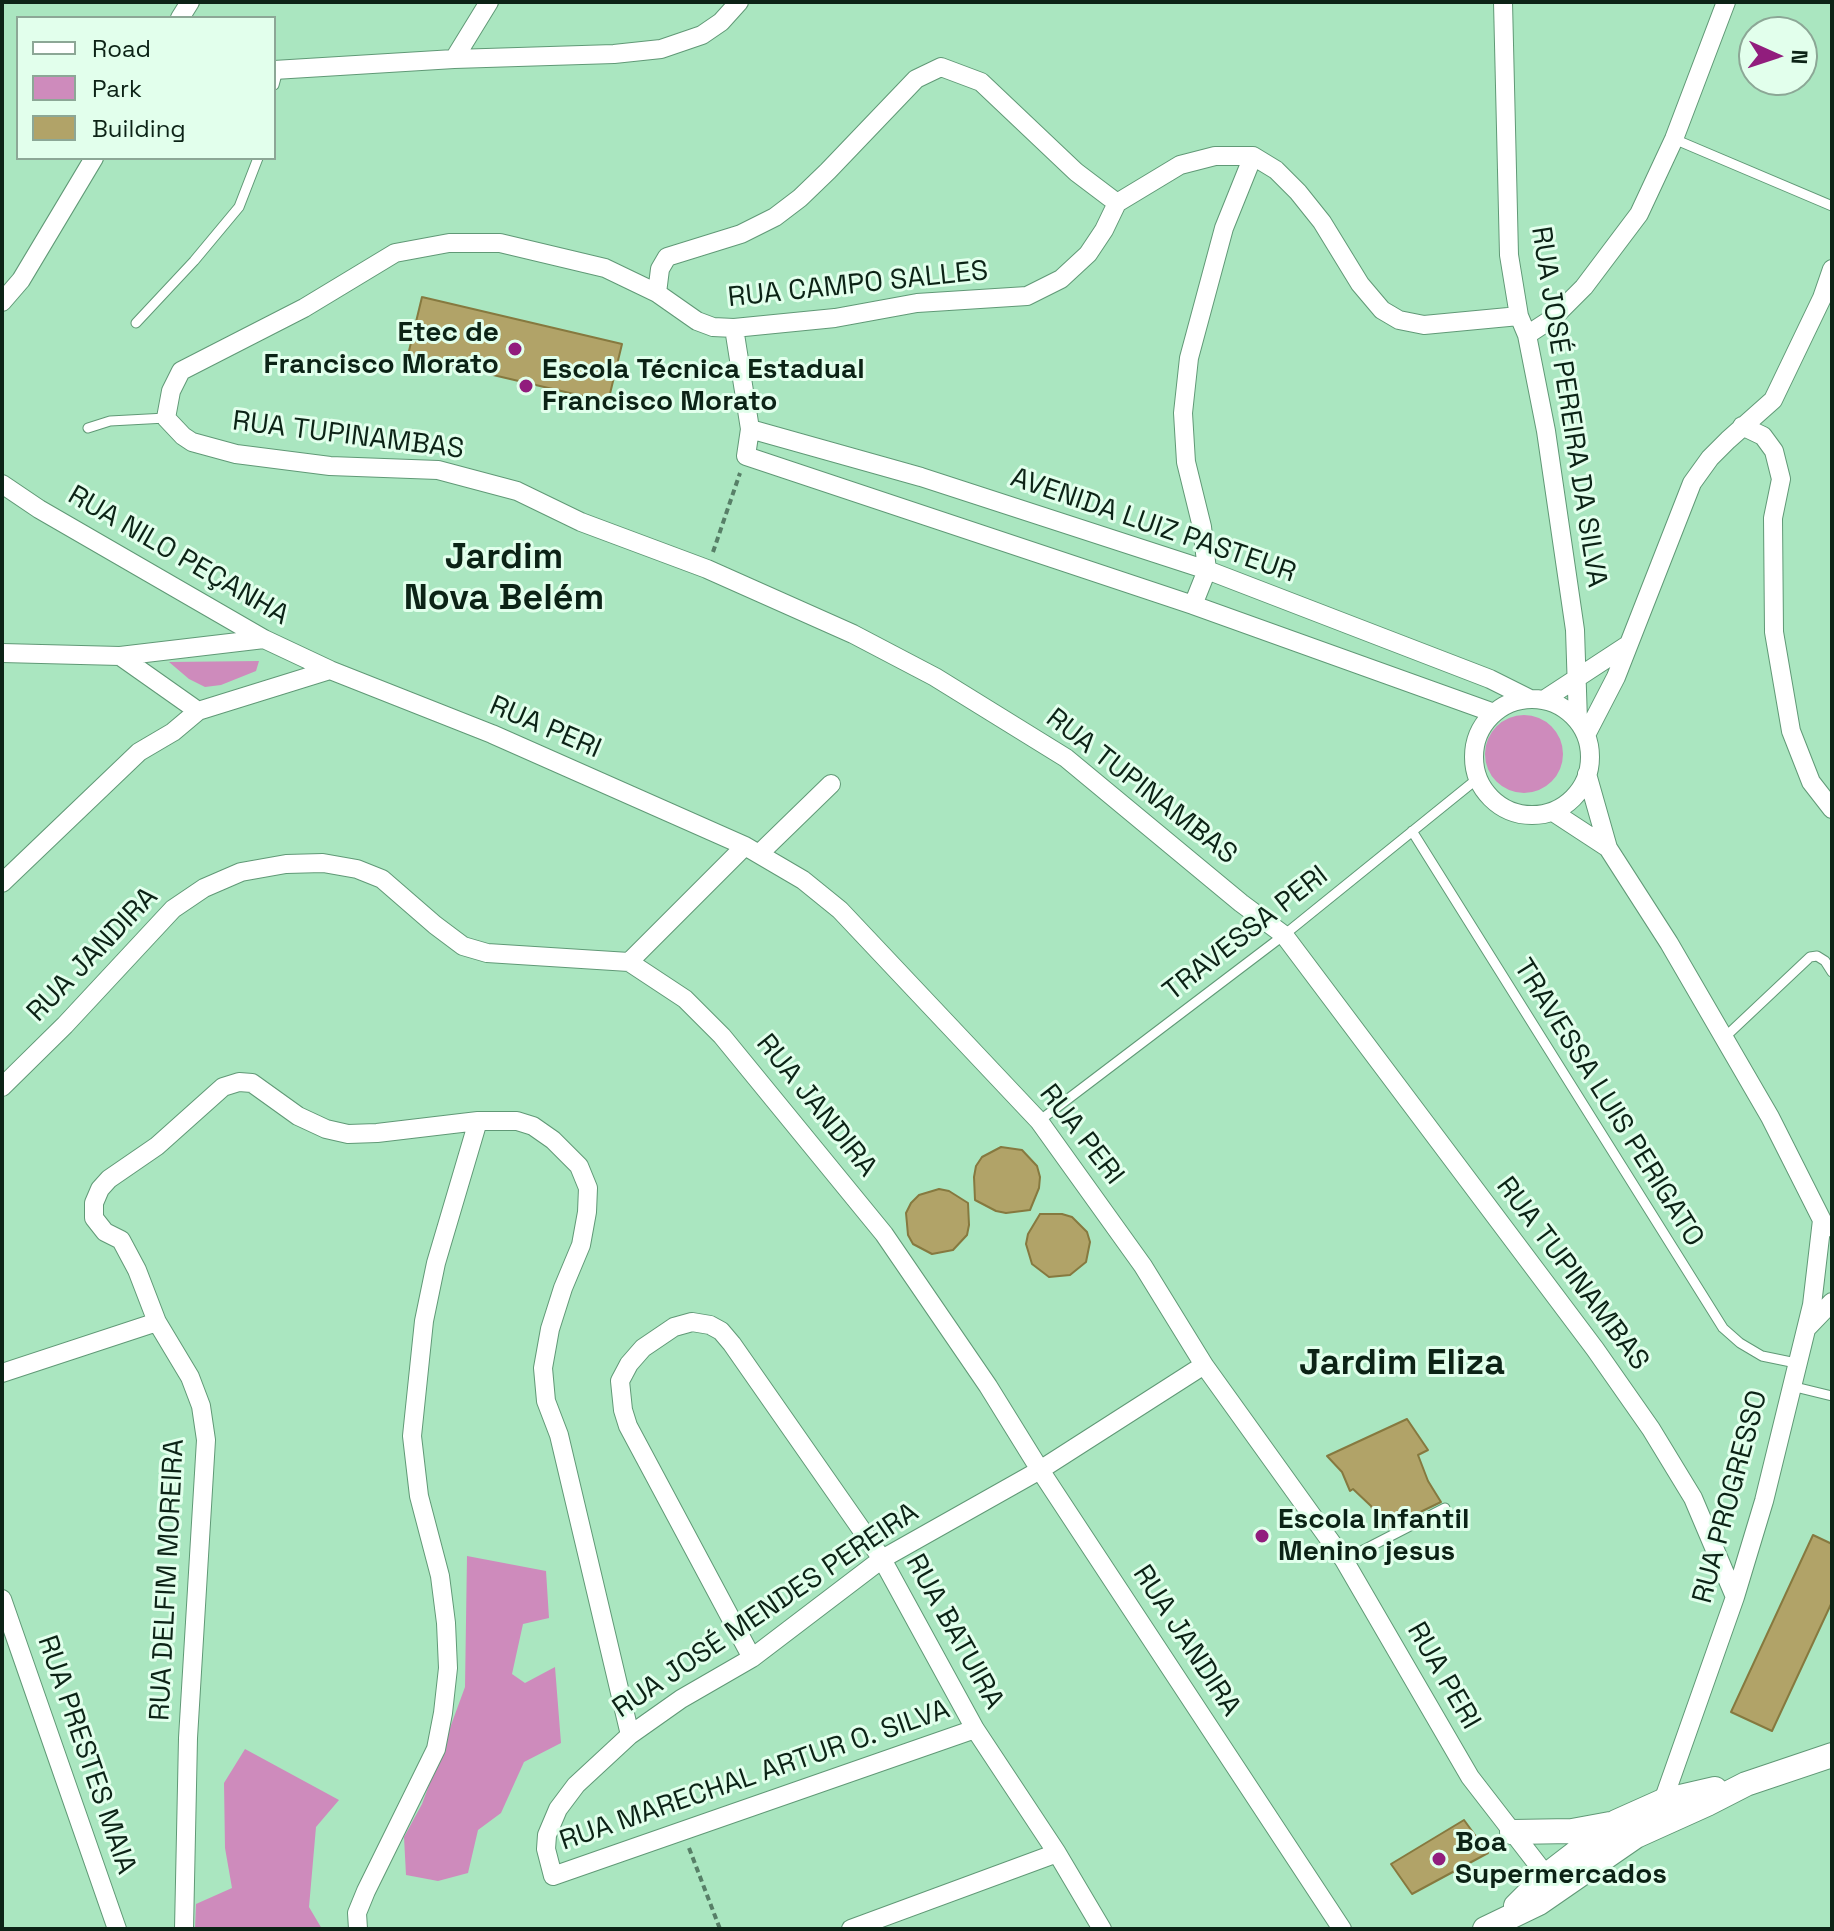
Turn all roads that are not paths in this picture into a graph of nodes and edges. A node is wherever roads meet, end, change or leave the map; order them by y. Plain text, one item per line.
1 (489, 2) edge
2 (739, 2) edge
3 (1503, 2) edge
4 (1726, 2) edge
5 (454, 59) junction
6 (276, 75) edge
7 (1674, 139) junction
8 (1253, 156) junction
9 (93, 160) edge
10 (257, 160) edge
11 (1117, 203) junction
12 (1832, 206) edge
13 (1832, 269) edge
14 (657, 293) junction
15 (2, 302) edge
16 (1519, 316) junction
17 (136, 323) dead end
18 (734, 328) junction
19 (1527, 335) junction
20 (166, 418) junction
21 (1742, 426) junction
22 (88, 428) dead end
23 (750, 429) junction
24 (2, 484) edge
25 (1207, 570) junction
26 (1193, 605) junction
27 (264, 639) junction
28 (1629, 644) junction
29 (6, 656) edge
30 (120, 656) junction
31 (330, 670) junction
32 (1577, 676) junction
33 (1537, 699) junction
34 (198, 711) junction
35 (1494, 713) junction
36 (1582, 728) junction
37 (1587, 774) junction
38 (1477, 779) junction
39 (831, 784) dead end
40 (1832, 809) edge
41 (1553, 812) junction
42 (1412, 831) junction
43 (1608, 848) junction
44 (752, 850) junction
45 (2, 883) edge
46 (1284, 935) junction
47 (629, 962) junction
48 (1832, 972) edge
49 (1724, 1038) junction
50 (2, 1087) edge
51 (478, 1121) junction
52 (1039, 1121) junction
53 (1822, 1220) junction
54 (1832, 1237) edge
55 (1832, 1302) edge
56 (157, 1322) junction
57 (1805, 1330) junction
58 (1796, 1363) junction
59 (1204, 1365) junction
60 (2, 1373) edge
61 (1791, 1386) junction
62 (1832, 1396) edge
63 (1040, 1470) junction
64 (1445, 1508) dead end
65 (882, 1559) junction
66 (1344, 1560) junction
67 (1735, 1597) junction
68 (2, 1599) edge
69 (752, 1658) junction
70 (975, 1729) junction
71 (630, 1735) junction
72 (1832, 1755) edge
73 (1662, 1813) junction
74 (1616, 1822) junction
75 (1512, 1832) junction
76 (1057, 1853) junction
77 (553, 1876) joint
78 (1552, 1884) junction
79 (1494, 1924) edge
80 (117, 1929) edge
81 (184, 1929) edge
82 (358, 1929) edge
83 (851, 1929) edge
84 (1102, 1929) edge
85 (1342, 1929) edge

1 - 5 street
2 - 5 street
3 - 16 street, RUA JOSÉ PEREIRA DA SILVA
4 - 7 street
5 - 6 street
7 - 12 lane
7 - 19 street
8 - 11 street
8 - 16 street
8 - 25 street
9 - 15 street
10 - 17 lane
11 - 14 street
11 - 18 street, RUA CAMPO SALLES
13 - 21 street
14 - 18 street, RUA CAMPO SALLES
14 - 20 street, RUA CAMPO SALLES
16 - 19 street, RUA JOSÉ PEREIRA DA SILVA
18 - 23 street
19 - 32 street, RUA JOSÉ PEREIRA DA SILVA
20 - 22 lane
20 - 46 street, RUA TUPINAMBAS
21 - 28 street
21 - 40 street
23 - 25 street, AVENIDA LUIZ PASTEUR
23 - 26 street
24 - 27 street, RUA NILO PEÇANHA
25 - 26 street
25 - 33 street, AVENIDA LUIZ PASTEUR
26 - 35 street
27 - 30 street
27 - 31 street, RUA NILO PEÇANHA
28 - 32 street
28 - 36 street
29 - 30 street
30 - 34 street
31 - 34 street
31 - 44 street, RUA PERI
32 - 33 street
32 - 36 street, RUA JOSÉ PEREIRA DA SILVA
33 - 35 street
33 - 36 street
34 - 45 street
35 - 38 street
36 - 37 street
37 - 41 street
37 - 43 street
38 - 41 street
38 - 42 lane, TRAVESSA PERI
39 - 44 street
41 - 43 street
42 - 46 lane, TRAVESSA PERI
42 - 58 lane, TRAVESSA LUIS PERIGATO
43 - 49 street
44 - 47 street
44 - 52 street, RUA PERI
46 - 52 lane, TRAVESSA PERI
46 - 67 street, RUA TUPINAMBAS
47 - 50 street, RUA JANDIRA
47 - 63 street, RUA JANDIRA
48 - 49 lane
49 - 53 street
51 - 56 street, RUA DELFIM MOREIRA
51 - 71 street
51 - 82 street
52 - 59 street, RUA PERI
53 - 54 street
53 - 57 street, RUA PROGRESSO
55 - 57 street
56 - 60 street
56 - 81 street, RUA DELFIM MOREIRA
57 - 58 street, RUA PROGRESSO
58 - 61 street, RUA PROGRESSO
59 - 63 street, RUA JOSÉ MENDES PEREIRA
59 - 66 street, RUA PERI
61 - 62 lane
61 - 67 street, RUA PROGRESSO
63 - 65 street, RUA JOSÉ MENDES PEREIRA
63 - 85 street, RUA JANDIRA
64 - 66 lane
65 - 69 street, RUA JOSÉ MENDES PEREIRA
65 - 69 street, RUA BATUIRA
65 - 70 street, RUA BATUIRA
66 - 75 street, RUA PERI
67 - 73 street, RUA PROGRESSO
68 - 80 street, RUA PRESTES MAIA
69 - 71 street, RUA JOSÉ MENDES PEREIRA
70 - 76 street, RUA BATUIRA
70 - 77 street, RUA MARECHAL ARTUR O. SILVA
71 - 77 street, RUA JOSÉ MENDES PEREIRA
72 - 73 main road
73 - 74 main road
73 - 78 main road
74 - 75 main road
74 - 78 main road
75 - 78 street, RUA PERI
76 - 83 street
76 - 84 street, RUA BATUIRA
78 - 79 main road

